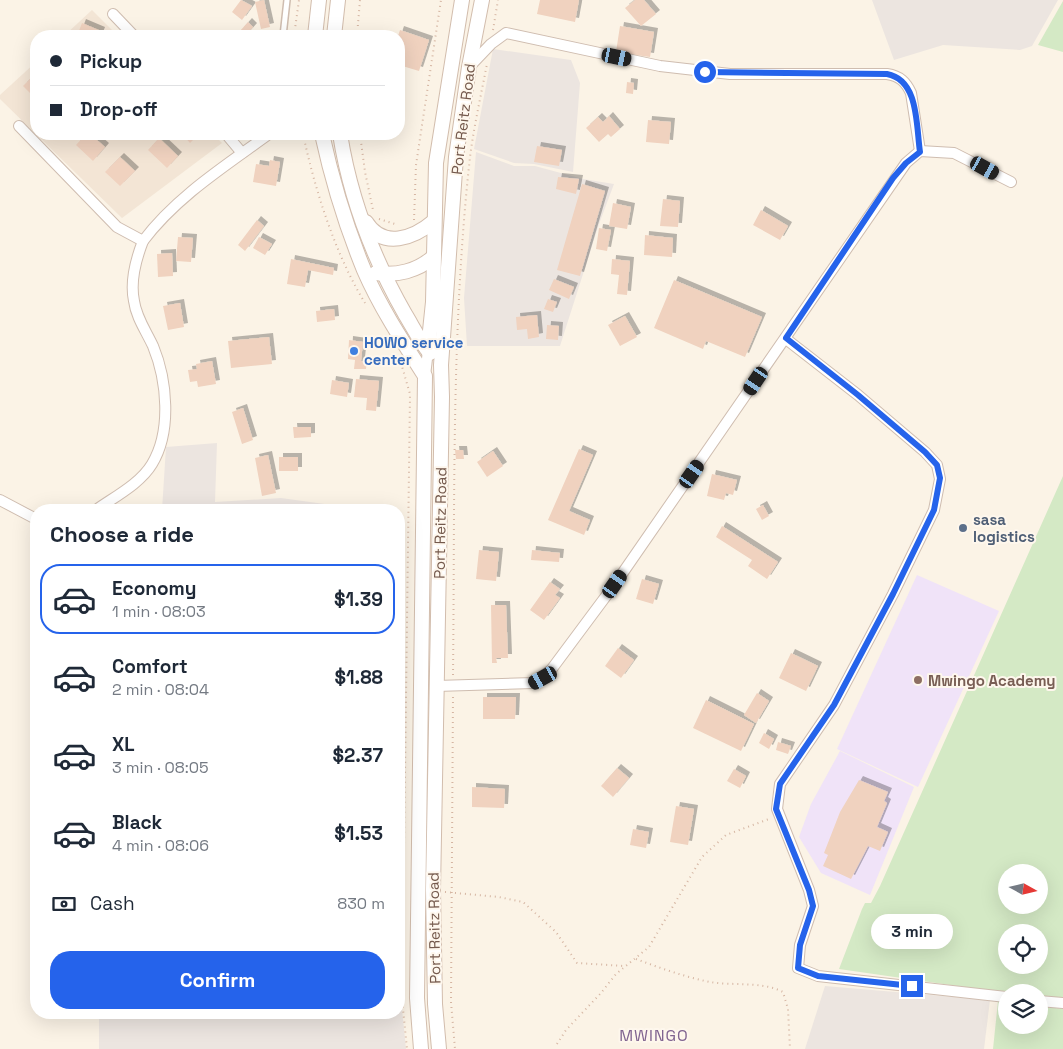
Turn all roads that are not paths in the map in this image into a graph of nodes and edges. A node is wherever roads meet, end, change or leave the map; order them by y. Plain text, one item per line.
1 (287, 0) edge
2 (319, 0) edge
3 (338, 0) edge
4 (462, 0) edge
5 (482, 0) edge
6 (114, 14) dead end
7 (129, 30) edge
8 (284, 30) edge
9 (316, 30) edge
10 (335, 30) edge
11 (469, 68) junction
12 (19, 126) dead end
13 (30, 137) edge
14 (33, 140) edge
15 (231, 140) edge
16 (260, 140) edge
17 (323, 140) edge
18 (341, 140) edge
19 (920, 152) junction
20 (242, 153) junction
21 (1011, 182) dead end
22 (359, 211) junction
23 (434, 221) junction
24 (143, 241) junction
25 (433, 258) junction
26 (364, 271) junction
27 (383, 274) junction
28 (786, 338) junction
29 (428, 350) junction
30 (441, 365) junction
31 (425, 376) junction
32 (0, 500) edge
33 (104, 504) edge
34 (30, 516) edge
35 (436, 686) junction
36 (998, 996) edge
37 (1048, 1002) edge
38 (1063, 1003) edge
39 (421, 1049) edge
40 (439, 1049) edge

1 - 8 lane
2 - 9 main road
3 - 10 main road
4 - 23 main road, Port Reitz Road
5 - 11 main road, Port Reitz Road
6 - 7 street
11 - 19 street
11 - 30 main road, Port Reitz Road
12 - 13 street
14 - 24 street
15 - 20 street
16 - 20 street
17 - 26 main road
18 - 22 main road
19 - 21 street
19 - 28 street
20 - 24 street
22 - 23 main road
22 - 27 main road
23 - 25 main road, Port Reitz Road
24 - 33 street
25 - 27 main road
25 - 29 main road, Port Reitz Road
26 - 27 main road
26 - 31 main road
27 - 29 main road
28 - 35 street
28 - 36 street
29 - 30 main road
29 - 31 street, Port Reitz Road
30 - 35 main road, Port Reitz Road
31 - 39 main road
32 - 34 street
35 - 40 main road, Port Reitz Road
37 - 38 street

